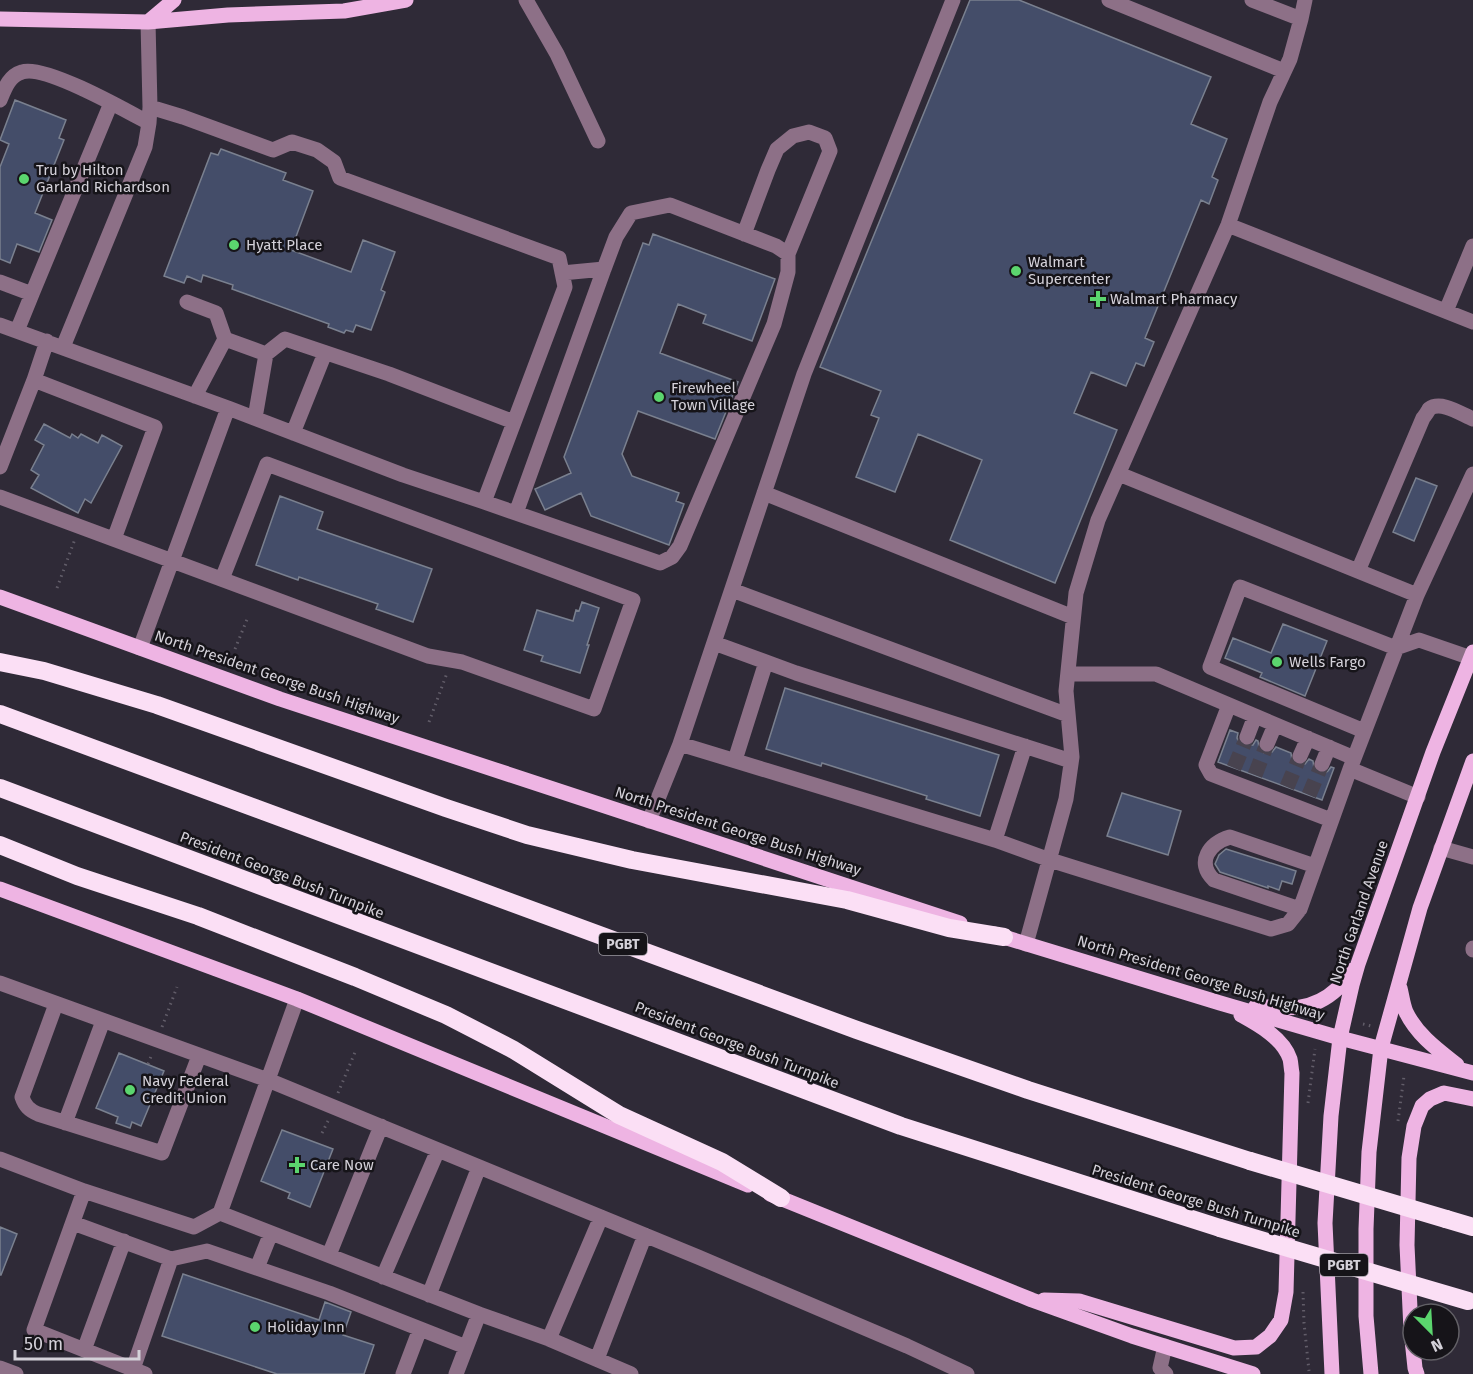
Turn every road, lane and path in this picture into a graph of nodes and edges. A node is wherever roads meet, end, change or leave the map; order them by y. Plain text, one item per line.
1 (174, 0) edge
2 (406, 0) edge
3 (526, 0) edge
4 (953, 0) edge
5 (1109, 0) edge
6 (1252, 0) edge
7 (1305, 0) edge
8 (0, 19) edge
9 (1301, 19) junction
10 (148, 22) junction
11 (1284, 71) junction
12 (0, 100) edge
13 (111, 103) junction
14 (150, 115) junction
15 (598, 141) dead end
16 (1228, 225) junction
17 (744, 234) junction
18 (1473, 246) edge
19 (788, 254) junction
20 (604, 269) junction
21 (1468, 270) edge
22 (562, 273) junction
23 (0, 282) edge
24 (32, 294) junction
25 (187, 302) dead end
26 (1446, 311) junction
27 (1473, 322) edge
28 (0, 325) edge
29 (17, 331) junction
30 (225, 339) junction
31 (47, 341) junction
32 (63, 347) junction
33 (325, 353) junction
34 (266, 354) junction
35 (33, 380) junction
36 (195, 396) junction
37 (228, 408) junction
38 (255, 418) junction
39 (1473, 420) edge
40 (514, 422) junction
41 (293, 433) junction
42 (0, 467) edge
43 (1119, 474) junction
44 (1473, 474) edge
45 (764, 493) junction
46 (0, 497) edge
47 (484, 502) junction
48 (516, 513) junction
49 (76, 537) dead end
50 (114, 539) junction
51 (172, 560) junction
52 (1358, 571) junction
53 (222, 579) junction
54 (57, 588) dead end
55 (732, 590) junction
56 (1417, 595) junction
57 (0, 597) edge
58 (1073, 617) junction
59 (248, 618) dead end
60 (714, 643) junction
61 (140, 648) junction
62 (1396, 648) junction
63 (235, 650) dead end
64 (1472, 657) edge
65 (0, 662) edge
66 (766, 662) junction
67 (449, 668) dead end
68 (1068, 674) junction
69 (1229, 705) junction
70 (0, 714) edge
71 (1068, 715) junction
72 (1255, 716) junction
73 (429, 722) dead end
74 (1275, 724) junction
75 (1364, 731) junction
76 (1247, 737) tunnel mouth
77 (1308, 738) junction
78 (680, 744) junction
79 (1267, 744) tunnel mouth
80 (1025, 746) junction
81 (1329, 747) junction
82 (1300, 756) tunnel mouth
83 (735, 760) junction
84 (1071, 761) junction
85 (1473, 761) edge
86 (1322, 764) tunnel mouth
87 (1352, 764) junction
88 (0, 788) edge
89 (1418, 797) junction
90 (1331, 820) junction
91 (649, 821) junction
92 (995, 840) junction
93 (0, 845) edge
94 (1441, 848) junction
95 (1473, 857) edge
96 (1050, 860) junction
97 (1315, 866) junction
98 (0, 889) edge
99 (1299, 909) junction
100 (1004, 937) junction
101 (1026, 944) junction
102 (1358, 964) junction
103 (0, 983) edge
104 (1400, 984) junction
105 (177, 987) dead end
106 (297, 999) junction
107 (1220, 1003) junction
108 (56, 1004) junction
109 (103, 1021) junction
110 (161, 1029) dead end
111 (1340, 1038) junction
112 (1381, 1048) junction
113 (356, 1050) dead end
114 (199, 1056) junction
115 (1468, 1072) edge
116 (268, 1080) junction
117 (336, 1098) dead end
118 (1473, 1099) edge
119 (328, 1119) dead end
120 (65, 1123) junction
121 (381, 1126) junction
122 (322, 1133) dead end
123 (438, 1150) junction
124 (0, 1159) edge
125 (479, 1167) junction
126 (84, 1191) junction
127 (781, 1198) junction
128 (220, 1213) junction
129 (601, 1217) junction
130 (73, 1223) junction
131 (1473, 1227) edge
132 (272, 1233) junction
133 (645, 1235) junction
134 (124, 1241) junction
135 (329, 1256) junction
136 (171, 1259) junction
137 (257, 1269) junction
138 (383, 1277) junction
139 (429, 1295) junction
140 (1032, 1300) junction
141 (1471, 1302) edge
142 (479, 1314) junction
143 (420, 1329) junction
144 (549, 1339) junction
145 (1165, 1346) junction
146 (466, 1347) junction
147 (84, 1350) junction
148 (597, 1359) junction
149 (0, 1368) edge
150 (139, 1372) edge
151 (16, 1374) edge
152 (403, 1374) edge
153 (456, 1374) edge
154 (631, 1374) edge
155 (967, 1374) edge
156 (1166, 1374) edge
157 (1253, 1374) edge
158 (1332, 1374) edge
159 (1371, 1374) edge
160 (1417, 1374) edge

1 - 10 main road
2 - 10 main road
3 - 15 lane
4 - 45 lane
5 - 11 lane
6 - 9 lane
7 - 9 lane
8 - 10 main road
9 - 11 lane
10 - 14 lane
11 - 16 lane
12 - 13 lane
13 - 14 lane
13 - 24 lane
14 - 22 lane
14 - 32 lane
16 - 26 lane
16 - 43 lane
17 - 19 lane
17 - 19 lane
17 - 20 lane
18 - 21 lane
19 - 48 lane
20 - 22 lane
20 - 48 lane
21 - 26 lane
22 - 40 lane
23 - 24 lane
24 - 29 lane
25 - 30 lane
26 - 27 lane
28 - 29 lane
29 - 31 lane
30 - 34 lane
30 - 36 lane
31 - 32 lane
31 - 35 lane
32 - 36 lane
33 - 34 lane
33 - 40 lane
33 - 41 lane
34 - 38 lane
35 - 42 lane
35 - 50 lane
36 - 37 lane
37 - 38 lane
37 - 51 lane
38 - 41 lane
39 - 52 lane
40 - 47 lane
41 - 47 lane
43 - 52 lane
43 - 58 lane
44 - 56 lane
45 - 55 lane
45 - 58 lane
46 - 50 lane
47 - 48 lane
49 - 54 path
50 - 51 lane
51 - 53 lane
51 - 61 lane
52 - 56 lane
53 - 53 lane
55 - 60 lane
55 - 71 lane
56 - 62 lane
57 - 61 main road, North President George Bush Highway
58 - 68 lane
59 - 63 path
60 - 66 lane
60 - 78 lane
61 - 91 main road, North President George Bush Highway
62 - 64 lane
62 - 75 lane
62 - 75 lane
64 - 89 main road, North Garland Avenue
65 - 100 highway
66 - 80 lane
66 - 83 lane
67 - 73 path
68 - 69 lane
68 - 71 lane
69 - 72 lane
69 - 90 lane
70 - 131 highway, PGBT, bridge
71 - 84 lane
72 - 74 lane
72 - 76 lane
74 - 77 lane
74 - 79 lane
75 - 87 lane
77 - 81 lane
77 - 82 lane
78 - 83 lane
78 - 91 lane
80 - 84 lane
80 - 92 lane
81 - 86 lane
81 - 87 lane
83 - 92 lane
84 - 96 lane
85 - 94 main road
87 - 89 lane
87 - 90 lane
88 - 141 highway, President George Bush Turnpike / PGBT, bridge
89 - 102 main road, North Garland Avenue
90 - 97 lane
91 - 100 main road, North President George Bush Highway
92 - 96 lane
93 - 127 highway
94 - 95 lane
94 - 104 main road
96 - 99 lane
96 - 101 lane
97 - 99 lane
97 - 99 lane
98 - 106 main road
100 - 101 main road, North President George Bush Highway
101 - 107 main road, North President George Bush Highway
102 - 107 main road
102 - 111 main road, North Garland Avenue
103 - 108 lane
104 - 112 main road
104 - 115 main road
105 - 110 path
106 - 116 lane
106 - 127 main road
107 - 111 main road, North President George Bush Highway
107 - 140 main road
108 - 109 lane
108 - 120 lane
109 - 114 lane
109 - 120 lane
111 - 112 main road, North President George Bush Highway
111 - 158 main road, North Garland Avenue
112 - 115 main road, North President George Bush Highway
112 - 159 main road
113 - 117 path
114 - 116 lane
114 - 120 lane
116 - 121 lane
116 - 128 lane
118 - 160 main road
119 - 122 path
121 - 123 lane
121 - 135 lane
123 - 125 lane
123 - 138 lane
124 - 126 lane
125 - 129 lane
125 - 139 lane
126 - 128 lane
126 - 130 lane
127 - 140 main road
128 - 132 lane
129 - 133 lane
129 - 144 lane
130 - 134 lane
130 - 147 lane
132 - 135 lane
132 - 137 lane
133 - 148 lane
133 - 155 lane
134 - 136 lane
134 - 147 lane
135 - 138 lane
136 - 137 lane
136 - 150 lane
137 - 143 lane
138 - 139 lane
139 - 142 lane
140 - 145 main road
142 - 144 lane
142 - 146 lane
143 - 146 lane
143 - 152 lane
144 - 148 lane
145 - 156 lane
145 - 157 main road
146 - 153 lane
147 - 150 lane
148 - 154 lane
149 - 151 lane

